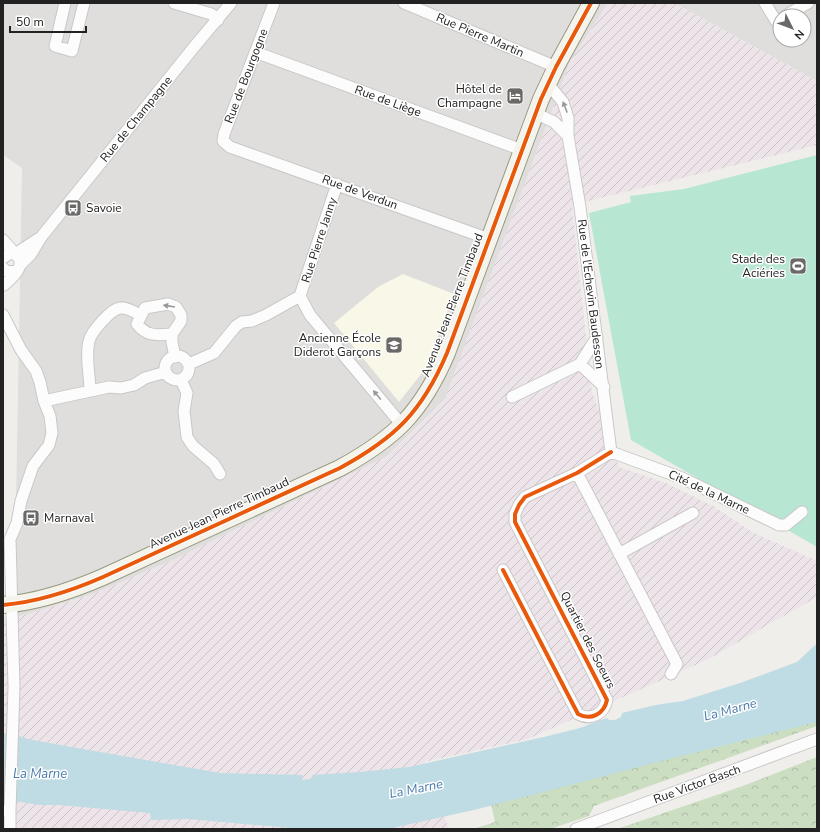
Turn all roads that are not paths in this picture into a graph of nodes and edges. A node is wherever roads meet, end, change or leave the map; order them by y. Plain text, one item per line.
1 (65, 3) edge
2 (84, 3) edge
3 (174, 3) edge
4 (231, 3) edge
5 (274, 3) edge
6 (404, 3) edge
7 (592, 3) edge
8 (766, 3) edge
9 (808, 3) edge
10 (799, 8) edge
11 (772, 14) edge
12 (218, 20) junction
13 (255, 52) junction
14 (556, 67) junction
15 (547, 85) junction
16 (535, 113) junction
17 (568, 136) junction
18 (230, 147) joint
19 (522, 150) junction
20 (337, 184) junction
21 (489, 239) junction
22 (3, 240) edge
23 (9, 260) edge
24 (3, 286) edge
25 (300, 296) junction
26 (3, 315) edge
27 (140, 315) junction
28 (172, 334) junction
29 (597, 337) junction
30 (175, 357) junction
31 (189, 364) junction
32 (580, 364) junction
33 (166, 372) junction
34 (180, 380) junction
35 (604, 387) junction
36 (90, 391) junction
37 (512, 397) dead end
38 (44, 401) junction
39 (402, 425) junction
40 (611, 452) junction
41 (577, 473) junction
42 (220, 474) dead end
43 (802, 512) dead end
44 (692, 513) dead end
45 (619, 554) junction
46 (503, 570) dead end
47 (7, 604) edge
48 (671, 674) dead end
49 (817, 739) edge
50 (10, 829) edge
51 (576, 829) edge

1 - 2 street
3 - 12 street
4 - 12 street, Rue de Champagne
5 - 13 street, Rue de Bourgogne
6 - 14 street, Rue Pierre Martin
7 - 14 main road, Avenue Jean Pierre Timbaud
8 - 11 street
9 - 10 street
12 - 23 street, Rue de Champagne
13 - 18 street, Rue de Bourgogne
13 - 19 street, Rue de Liège
14 - 15 main road, Avenue Jean Pierre Timbaud
15 - 16 main road, Avenue Jean Pierre Timbaud
17 -> 15 street, Rue de l'Echevin Baudesson
16 - 17 street
16 - 19 main road, Avenue Jean Pierre Timbaud
17 - 29 street, Rue de l'Echevin Baudesson
18 - 20 street, Rue de Verdun
19 - 21 main road, Avenue Jean Pierre Timbaud
20 - 21 street, Rue de Verdun
20 - 25 street, Rue Pierre Janny
21 - 39 main road, Avenue Jean Pierre Timbaud
22 - 23 street
23 - 24 street, Rue de Champagne
25 - 31 street, Rue Pierre Janny
39 -> 25 street, Rue Pierre Janny
26 - 38 street
27 - 28 street
28 -> 27 street
27 - 36 street
28 - 30 street
29 - 32 street
29 - 35 street, Rue de l'Echevin Baudesson
30 - 31 street
30 - 33 street
31 - 34 street
32 - 35 street
32 - 37 street
33 - 34 street
33 - 36 street
34 - 42 street
35 - 40 street, Rue de l'Echevin Baudesson
36 - 38 street
38 - 47 street
39 - 47 main road, Avenue Jean Pierre Timbaud
40 - 41 street, Quartier des Soeurs
40 - 43 street, Cité de la Marne
41 - 45 street
41 - 46 street, Quartier des Soeurs
44 - 45 street
45 - 48 street
47 - 50 street
49 - 51 street, Rue Victor Basch

